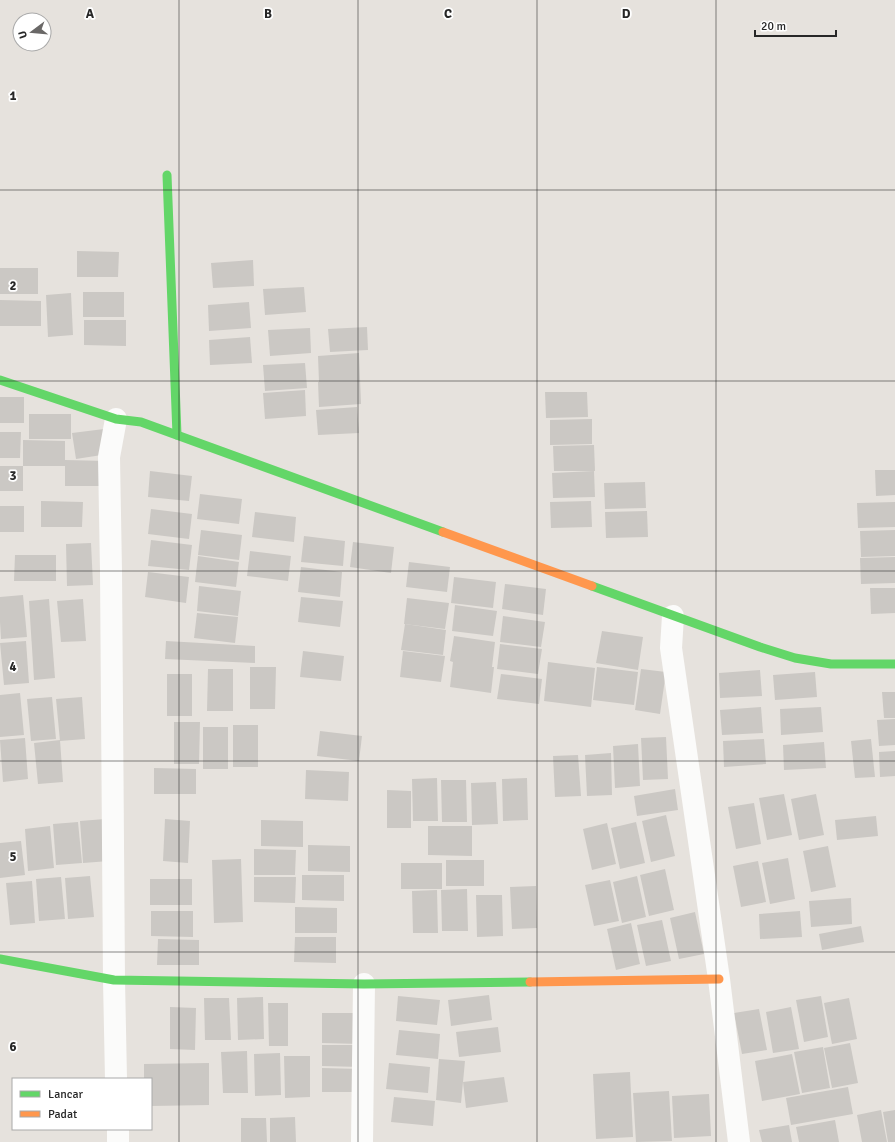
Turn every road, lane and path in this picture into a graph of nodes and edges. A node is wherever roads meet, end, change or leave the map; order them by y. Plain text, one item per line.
1 (167, 175) dead end
2 (0, 380) edge
3 (116, 419) junction
4 (177, 434) junction
5 (673, 616) junction
6 (895, 664) edge
7 (0, 959) edge
8 (719, 978) junction
9 (114, 980) junction
10 (364, 984) junction
11 (116, 1078) edge
12 (118, 1130) edge
13 (118, 1142) edge
14 (362, 1142) edge
15 (739, 1142) edge

1 - 4 street
2 - 3 street
3 - 4 street
3 - 9 street
4 - 5 street
5 - 6 street
5 - 8 street
7 - 9 street
8 - 10 street
8 - 15 street
9 - 10 street
9 - 11 street
10 - 14 street
12 - 13 street

